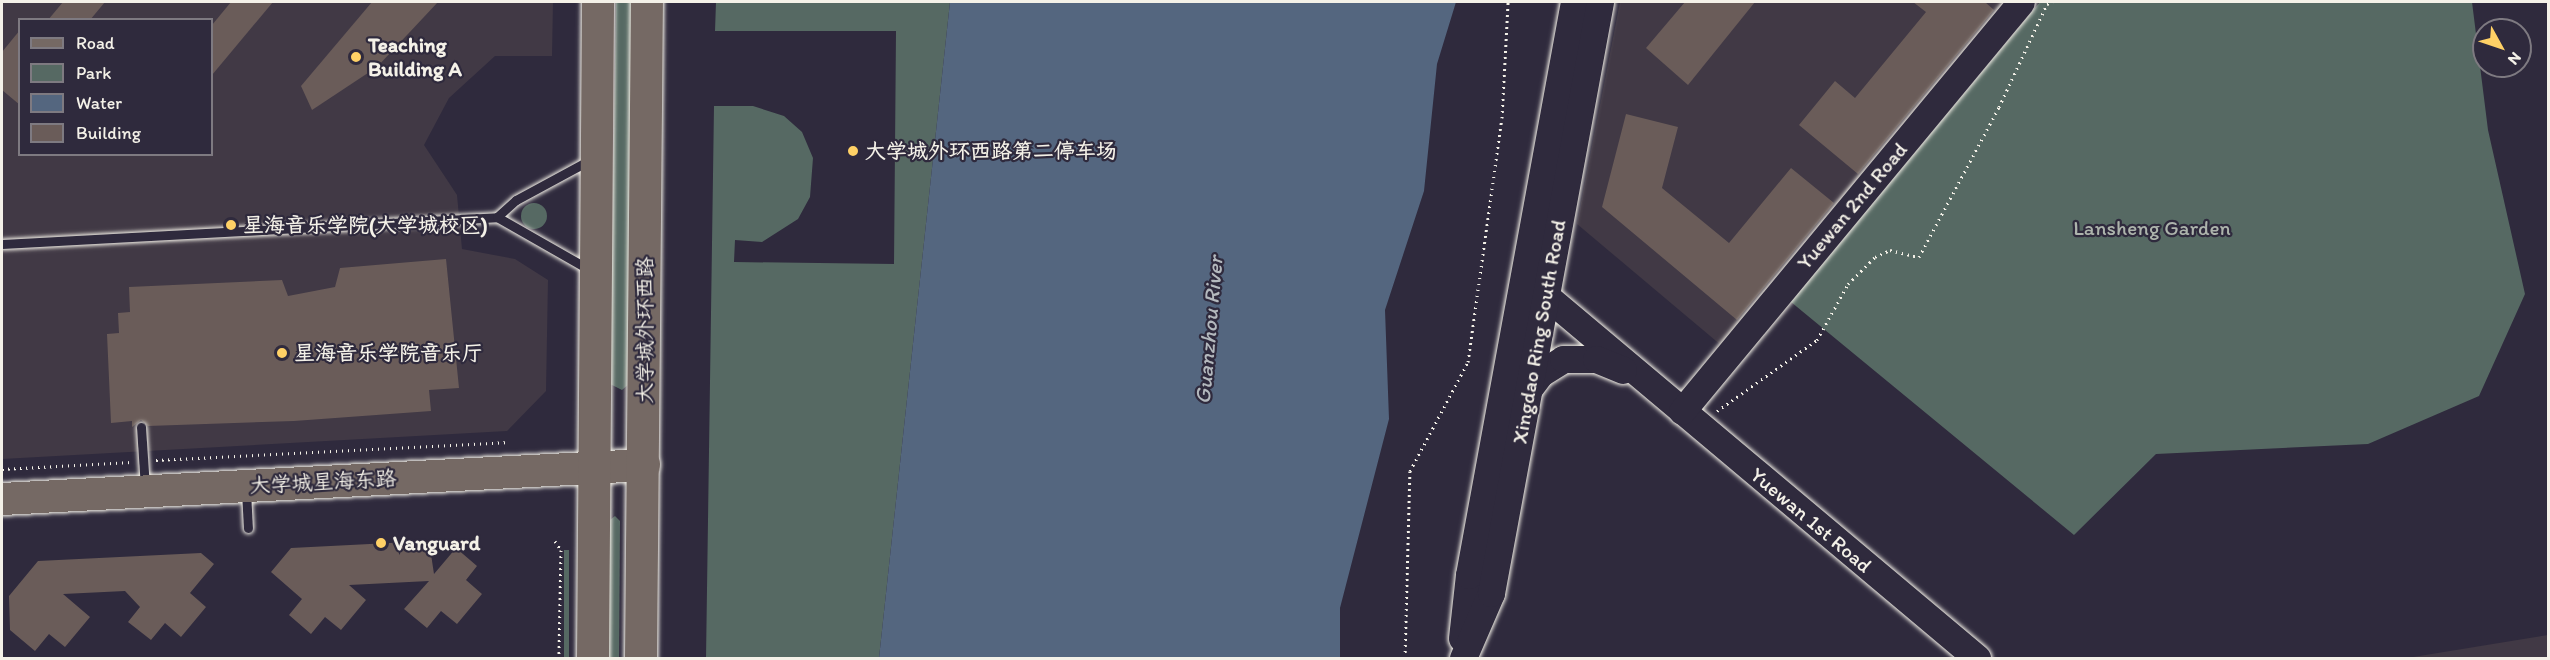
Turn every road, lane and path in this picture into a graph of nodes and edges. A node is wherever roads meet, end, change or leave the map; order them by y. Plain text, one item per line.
1 (598, 2) edge
2 (647, 2) edge
3 (1508, 2) edge
4 (1575, 2) edge
5 (1600, 2) edge
6 (2021, 2) edge
7 (2054, 2) edge
8 (2046, 3) edge
9 (598, 156) junction
10 (497, 217) junction
11 (2, 244) edge
12 (597, 274) junction
13 (1546, 297) junction
14 (1646, 381) junction
15 (1528, 390) junction
16 (645, 394) junction
17 (597, 395) junction
18 (1690, 418) junction
19 (141, 427) dead end
20 (507, 442) dead end
21 (153, 461) dead end
22 (135, 462) dead end
23 (644, 465) junction
24 (596, 467) junction
25 (2, 469) edge
26 (245, 486) junction
27 (146, 491) junction
28 (2, 499) edge
29 (248, 528) dead end
30 (555, 541) dead end
31 (559, 658) edge
32 (593, 658) edge
33 (640, 658) edge
34 (1405, 658) edge
35 (1461, 658) edge
36 (1977, 658) edge

1 - 9 main road
2 - 16 main road, 大学城外环西路
3 - 34 path
4 - 35 main road, Xingdao Ring South Road
5 - 13 main road, Xingdao Ring South Road
6 - 18 main road, Yuewan 2nd Road
7 - 8 path
8 - 18 path
9 - 10 lane
9 - 12 main road
10 - 11 lane
10 - 12 lane
12 - 17 main road
13 - 14 main road, Yuewan 1st Road
13 - 15 main road, Xingdao Ring South Road
14 - 15 main road, Yuewan 1st Road
14 - 18 main road, Yuewan 1st Road
15 - 35 main road, Xingdao Ring South Road
16 - 17 main road
16 - 23 main road, 大学城外环西路
17 - 24 main road
18 - 36 main road, Yuewan 1st Road
19 - 27 lane
20 - 21 path
22 - 25 path
23 - 24 main road, 大学城星海东路
23 - 33 main road, 大学城外环西路
24 - 26 main road, 大学城星海东路
24 - 32 main road
26 - 27 main road, 大学城星海东路
26 - 29 lane
27 - 28 main road, 大学城星海东路
30 - 31 path

